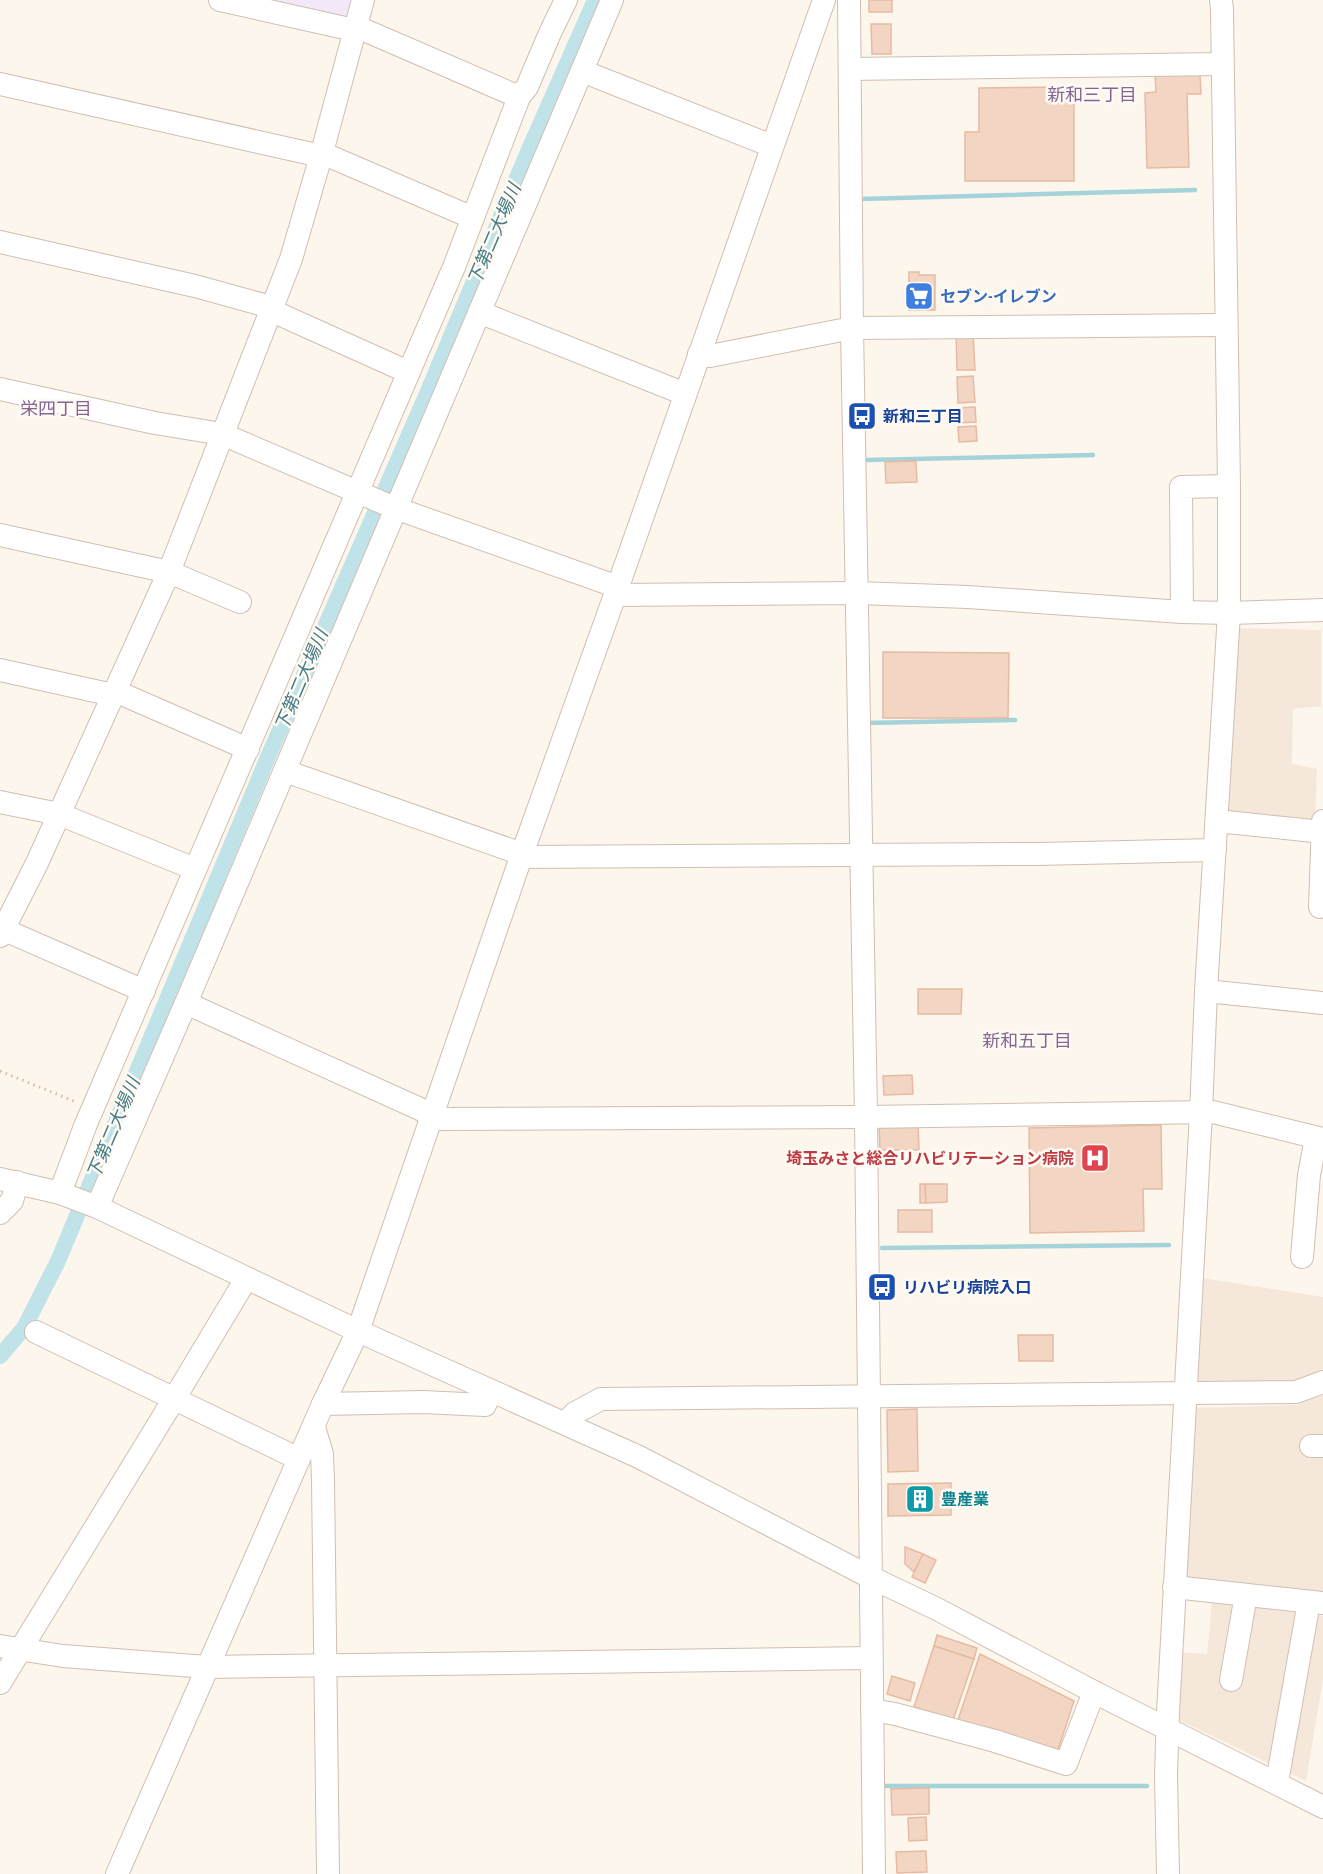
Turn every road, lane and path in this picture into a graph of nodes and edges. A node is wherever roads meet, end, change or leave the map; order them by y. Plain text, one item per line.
1 (220, 0) edge
2 (363, 0) edge
3 (566, 0) edge
4 (612, 0) edge
5 (824, 0) edge
6 (849, 0) edge
7 (1221, 0) edge
8 (355, 28) junction
9 (1222, 64) junction
10 (850, 69) junction
11 (582, 71) junction
12 (0, 84) edge
13 (519, 97) junction
14 (772, 146) junction
15 (322, 155) junction
16 (473, 218) junction
17 (0, 242) edge
18 (271, 309) junction
19 (479, 312) junction
20 (1226, 325) junction
21 (852, 328) junction
22 (699, 354) junction
23 (408, 372) junction
24 (0, 389) edge
25 (685, 394) junction
26 (222, 434) junction
27 (1229, 486) junction
28 (357, 491) junction
29 (395, 508) junction
30 (0, 535) edge
31 (169, 572) junction
32 (617, 591) junction
33 (858, 592) junction
34 (240, 602) dead end
35 (1323, 610) edge
36 (1182, 612) junction
37 (1229, 613) junction
38 (0, 670) edge
39 (114, 693) junction
40 (248, 748) junction
41 (285, 771) junction
42 (0, 802) edge
43 (59, 814) junction
44 (1217, 821) junction
45 (1323, 821) edge
46 (1323, 832) edge
47 (1215, 850) junction
48 (521, 855) junction
49 (861, 855) junction
50 (195, 869) junction
51 (1320, 907) dead end
52 (1, 931) edge
53 (144, 991) junction
54 (1206, 991) junction
55 (186, 1003) junction
56 (1323, 1003) edge
57 (0, 1071) edge
58 (93, 1110) junction
59 (1201, 1113) junction
60 (430, 1117) junction
61 (866, 1117) junction
62 (1320, 1139) edge
63 (9, 1180) edge
64 (60, 1193) junction
65 (97, 1207) junction
66 (0, 1213) edge
67 (1302, 1257) dead end
68 (246, 1279) junction
69 (358, 1331) junction
70 (36, 1332) dead end
71 (1323, 1382) edge
72 (491, 1391) junction
73 (1186, 1393) junction
74 (868, 1397) junction
75 (174, 1399) junction
76 (323, 1404) junction
77 (565, 1423) junction
78 (314, 1427) junction
79 (299, 1459) junction
80 (870, 1577) junction
81 (1174, 1587) junction
82 (1246, 1595) junction
83 (1316, 1602) edge
84 (11, 1647) edge
85 (871, 1658) junction
86 (207, 1667) junction
87 (325, 1667) junction
88 (1232, 1680) dead end
89 (0, 1683) edge
90 (1094, 1692) junction
91 (872, 1710) junction
92 (1167, 1728) junction
93 (1276, 1782) junction
94 (1323, 1807) edge
95 (117, 1874) edge
96 (328, 1874) edge
97 (874, 1874) edge
98 (1168, 1874) edge

1 - 8 street
2 - 8 street
3 - 13 street
4 - 11 street
5 - 14 street
6 - 10 street
7 - 9 street
8 - 13 street
8 - 15 street
9 - 10 street
9 - 20 street
10 - 21 street
11 - 14 street
11 - 19 street
12 - 15 street
13 - 16 street
14 - 22 street
15 - 16 street
15 - 18 street
16 - 23 street
17 - 18 street
18 - 23 street
18 - 26 street
19 - 25 street
19 - 29 street
20 - 21 street
20 - 27 street
21 - 22 street
21 - 33 street
22 - 25 street
23 - 28 street
24 - 26 street
25 - 32 street
26 - 28 street
26 - 31 street
27 - 36 street
27 - 37 street
28 - 29 street
28 - 40 street
29 - 32 street
29 - 41 street
30 - 31 street
31 - 34 street
31 - 39 street
32 - 33 street
32 - 48 street
33 - 36 street
33 - 49 street
35 - 37 street
36 - 37 street
37 - 44 street
38 - 39 street
39 - 40 street
39 - 43 street
40 - 50 street
41 - 48 street
41 - 55 street
42 - 43 street
43 - 50 street
43 - 52 street
44 - 46 street
44 - 47 street
45 - 46 street
46 - 51 street
47 - 49 street
47 - 54 street
48 - 49 street
48 - 60 street
49 - 61 street
50 - 53 street
52 - 53 street
53 - 58 street
54 - 56 street
54 - 59 street
55 - 60 street
55 - 65 street
57 - 58 path
58 - 64 street
59 - 61 street
59 - 62 street
59 - 73 street
60 - 61 street
60 - 69 street
61 - 74 street
62 - 67 street
63 - 64 street
63 - 66 street
64 - 65 street
65 - 68 street
68 - 69 street
68 - 75 street
69 - 72 street
69 - 76 street
70 - 75 street
71 - 73 street
72 - 76 street
72 - 77 street
73 - 74 street
73 - 81 street
74 - 77 street
74 - 80 street
75 - 79 street
75 - 84 street
76 - 78 street
77 - 80 street
78 - 79 street
78 - 87 street
79 - 86 street
80 - 85 street
80 - 90 street
81 - 82 street
81 - 92 street
82 - 83 street
82 - 88 street
83 - 93 street
84 - 86 street
84 - 89 street
85 - 87 street
85 - 91 street
86 - 87 street
86 - 95 street
87 - 96 street
90 - 91 street
90 - 92 street
91 - 97 street
92 - 93 street
92 - 98 street
93 - 94 street

